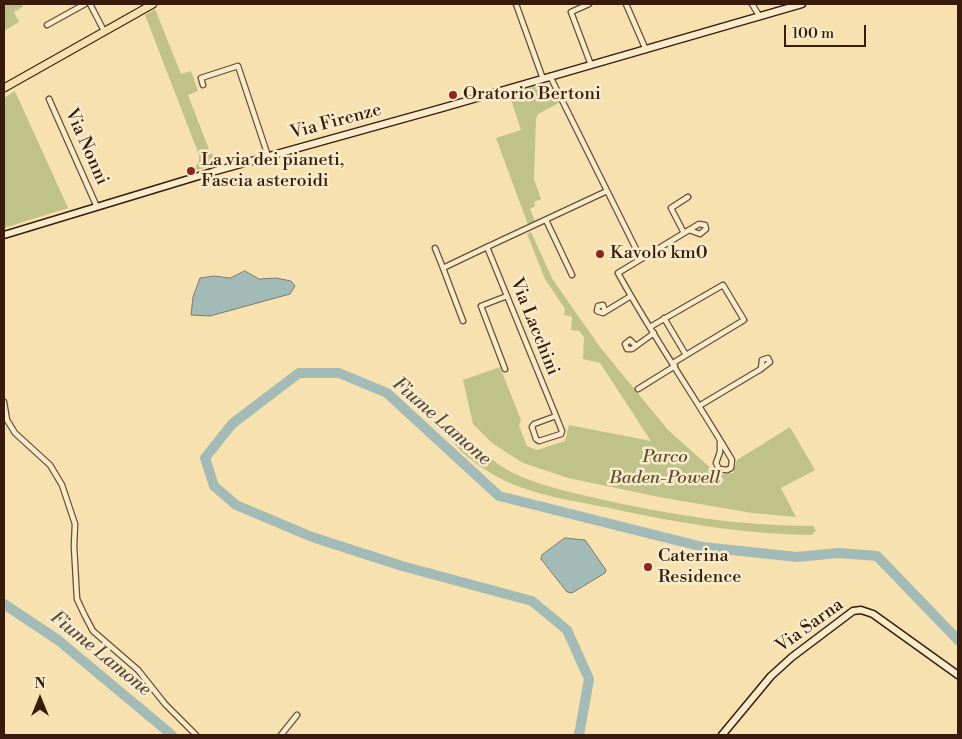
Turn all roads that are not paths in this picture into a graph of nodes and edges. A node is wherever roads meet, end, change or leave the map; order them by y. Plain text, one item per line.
1 (85, 4) edge
2 (90, 4) edge
3 (516, 4) edge
4 (589, 4) edge
5 (626, 4) edge
6 (752, 4) edge
7 (802, 4) edge
8 (150, 5) edge
9 (760, 17) junction
10 (47, 25) dead end
11 (104, 31) junction
12 (646, 50) junction
13 (591, 65) junction
14 (198, 71) dead end
15 (201, 78) junction
16 (547, 78) junction
17 (203, 85) dead end
18 (4, 88) edge
19 (50, 99) dead end
20 (268, 156) junction
21 (607, 191) junction
22 (688, 198) dead end
23 (97, 207) junction
24 (546, 220) junction
25 (689, 230) dead end
26 (684, 233) junction
27 (4, 235) edge
28 (487, 247) junction
29 (435, 248) dead end
30 (641, 259) junction
31 (443, 268) junction
32 (572, 275) dead end
33 (507, 296) junction
34 (631, 296) junction
35 (605, 311) dead end
36 (664, 318) junction
37 (464, 321) dead end
38 (650, 326) junction
39 (654, 333) junction
40 (635, 345) dead end
41 (686, 355) junction
42 (674, 364) junction
43 (761, 368) dead end
44 (505, 369) dead end
45 (638, 390) dead end
46 (4, 402) edge
47 (699, 406) junction
48 (556, 416) junction
49 (720, 441) junction
50 (958, 675) edge
51 (297, 715) dead end
52 (196, 735) edge
53 (281, 735) edge
54 (722, 735) edge

1 - 10 street
2 - 11 street
3 - 16 street
4 - 13 street
5 - 12 street
6 - 9 street
7 - 9 street, Via Firenze
8 - 11 main road
9 - 12 street, Via Firenze
11 - 18 main road
12 - 13 street, Via Firenze
13 - 16 street, Via Firenze
14 - 15 street
15 - 17 street
15 - 20 street
16 - 20 street, Via Firenze
16 - 21 street
19 - 23 street, Via Nonni
20 - 23 street, Via Firenze
21 - 24 street
21 - 30 street
22 - 26 street
23 - 27 street, Via Firenze
24 - 28 street
24 - 32 street
25 - 26 street
26 - 30 street
28 - 31 street
28 - 33 street, Via Lacchini
29 - 31 street
30 - 34 street
31 - 37 street
33 - 44 street
33 - 48 street, Via Lacchini
34 - 35 street
34 - 38 street
36 - 38 street
36 - 41 street
36 - 41 street
38 - 39 street
39 - 40 street
39 - 42 street
41 - 42 street
42 - 45 street
42 - 47 street
43 - 47 street
46 - 52 street
47 - 49 street
48 - 48 street, Via Lacchini
49 - 49 street
50 - 54 street, Via Sarna
51 - 53 street

